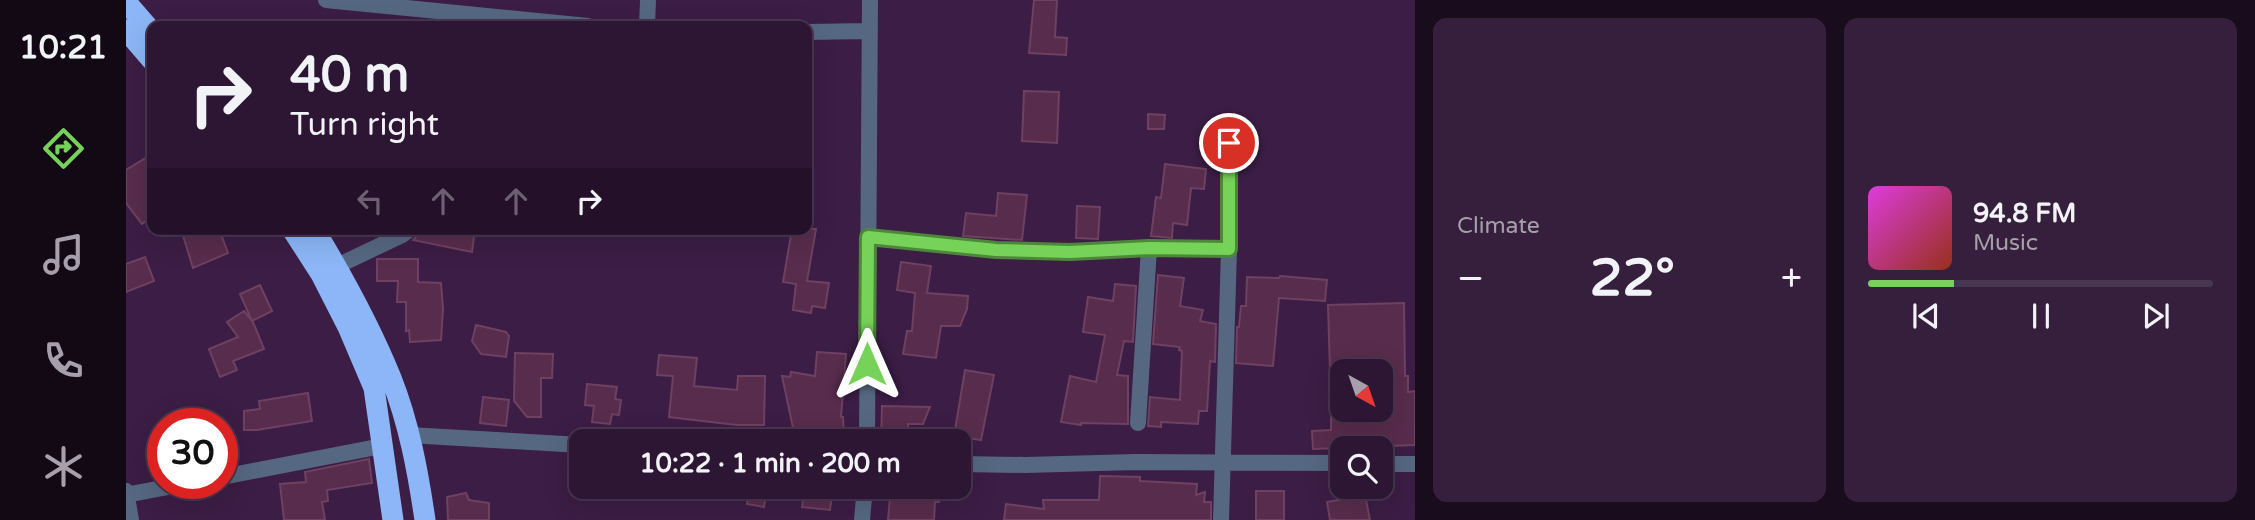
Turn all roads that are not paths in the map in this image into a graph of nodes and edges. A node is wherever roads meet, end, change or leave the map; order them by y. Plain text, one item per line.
1 (326, 0) edge
2 (648, 0) edge
3 (870, 0) edge
4 (126, 2) edge
5 (440, 13) edge
6 (531, 21) edge
7 (647, 21) edge
8 (147, 26) edge
9 (126, 30) edge
10 (812, 32) edge
11 (868, 32) junction
12 (147, 54) edge
13 (1229, 143) dead end
14 (296, 235) edge
15 (318, 235) edge
16 (402, 235) edge
17 (868, 237) junction
18 (1149, 248) junction
19 (1229, 249) junction
20 (337, 266) junction
21 (1138, 423) dead end
22 (867, 429) edge
23 (409, 435) junction
24 (569, 444) edge
25 (382, 446) junction
26 (1223, 461) junction
27 (1330, 463) edge
28 (971, 464) edge
29 (1393, 464) edge
30 (1415, 464) edge
31 (238, 474) edge
32 (147, 490) edge
33 (126, 494) edge
34 (864, 499) edge
35 (131, 520) edge
36 (393, 520) edge
37 (425, 520) edge
38 (862, 520) edge
39 (1221, 520) edge

1 - 5 street
2 - 7 street
3 - 11 street
4 - 8 highway
5 - 6 street
9 - 12 highway
10 - 11 street
11 - 17 street
13 - 19 street
14 - 25 highway
15 - 20 highway
16 - 20 street
17 - 18 street
17 - 22 street
18 - 19 street
18 - 21 street
19 - 26 street
20 - 23 highway
23 - 24 street
23 - 37 highway
25 - 31 street
25 - 36 highway
26 - 27 street
26 - 28 street
26 - 39 street
29 - 30 street
32 - 33 street
33 - 35 street
34 - 38 street

